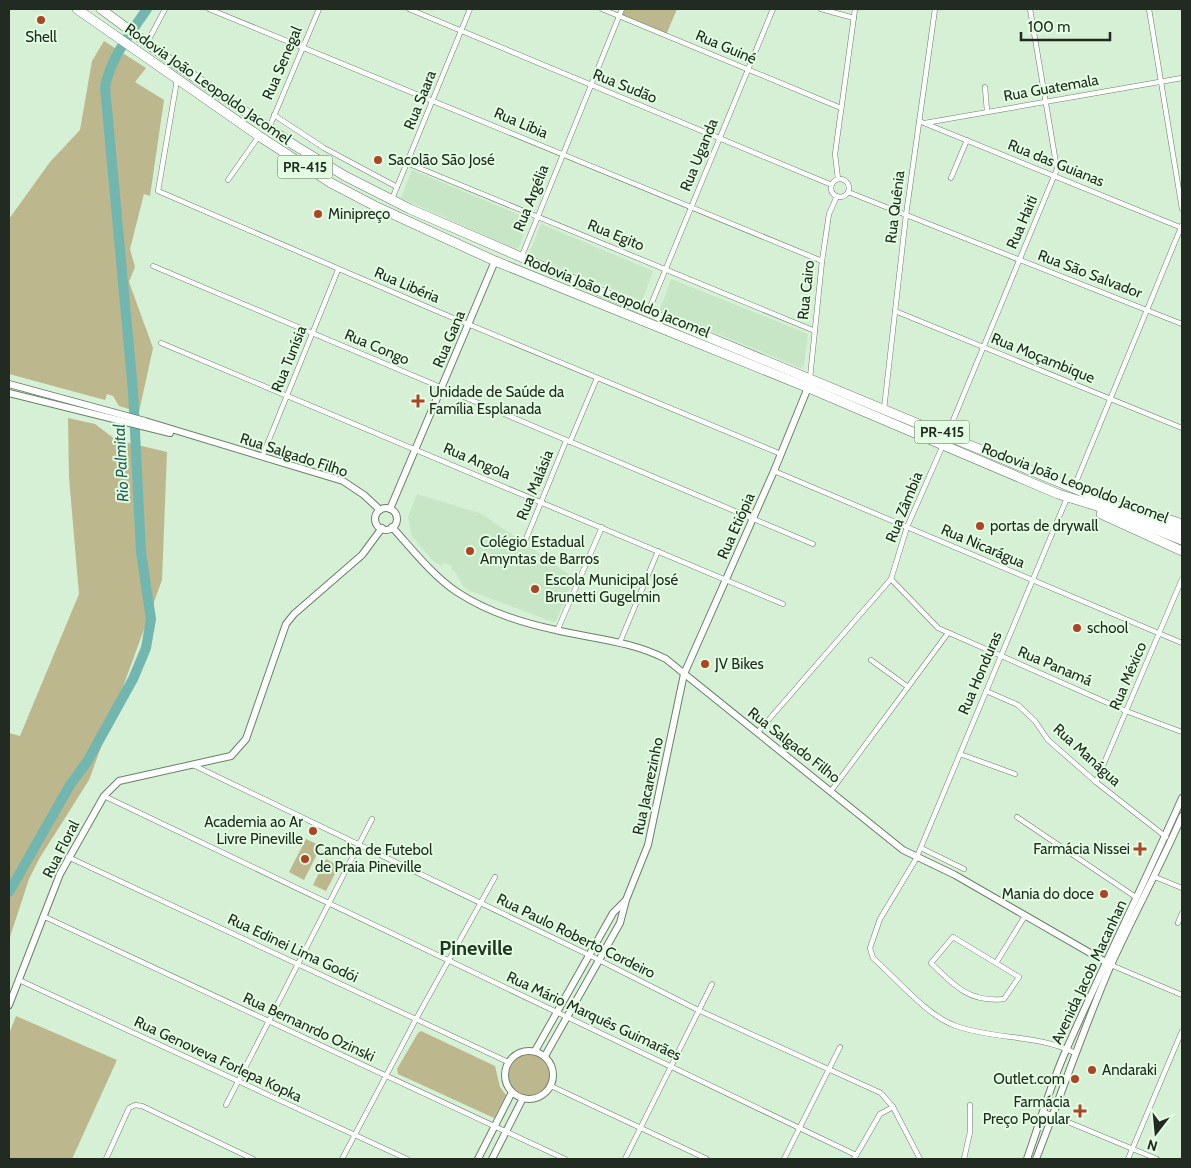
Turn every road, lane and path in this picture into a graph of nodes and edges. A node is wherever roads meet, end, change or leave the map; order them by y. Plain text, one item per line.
1 (77, 9) edge
2 (102, 9) edge
3 (165, 9) edge
4 (209, 9) edge
5 (319, 9) edge
6 (409, 9) edge
7 (470, 9) edge
8 (602, 9) edge
9 (622, 9) edge
10 (773, 9) edge
11 (821, 9) edge
12 (855, 9) edge
13 (935, 9) edge
14 (1030, 9) edge
15 (1149, 9) edge
16 (618, 16) junction
17 (854, 18) junction
18 (461, 31) junction
19 (147, 43) junction
20 (303, 46) junction
21 (748, 69) junction
22 (1182, 78) edge
23 (177, 80) junction
24 (1160, 82) junction
25 (590, 85) junction
26 (984, 87) dead end
27 (433, 100) junction
28 (1046, 102) junction
29 (841, 108) junction
30 (987, 112) junction
31 (274, 115) junction
32 (920, 120) junction
33 (925, 123) junction
34 (269, 128) junction
35 (259, 136) junction
36 (719, 138) junction
37 (967, 140) junction
38 (562, 153) junction
39 (407, 163) junction
40 (1054, 176) junction
41 (951, 178) dead end
42 (838, 179) junction
43 (228, 180) dead end
44 (832, 185) junction
45 (397, 188) junction
46 (848, 192) junction
47 (837, 196) junction
48 (391, 200) junction
49 (691, 207) junction
50 (1182, 209) edge
51 (906, 215) junction
52 (536, 216) junction
53 (1182, 227) edge
54 (521, 258) junction
55 (1020, 260) junction
56 (495, 261) junction
57 (822, 261) junction
58 (153, 266) dead end
59 (665, 269) junction
60 (338, 270) junction
61 (1148, 310) junction
62 (895, 311) junction
63 (648, 312) junction
64 (468, 324) junction
65 (1182, 324) edge
66 (814, 331) junction
67 (312, 333) junction
68 (161, 343) dead end
69 (983, 347) junction
70 (597, 378) junction
71 (810, 378) junction
72 (9, 384) edge
73 (442, 388) junction
74 (809, 388) junction
75 (9, 393) edge
76 (287, 396) junction
77 (1110, 399) junction
78 (884, 409) junction
79 (144, 424) junction
80 (1182, 428) edge
81 (947, 434) junction
82 (568, 442) junction
83 (942, 445) junction
84 (416, 450) junction
85 (781, 454) junction
86 (262, 457) junction
87 (774, 471) junction
88 (1074, 487) junction
89 (1067, 498) junction
90 (1106, 500) junction
91 (542, 502) junction
92 (390, 509) junction
93 (380, 510) junction
94 (753, 519) junction
95 (1182, 524) edge
96 (392, 527) junction
97 (602, 527) junction
98 (907, 527) junction
99 (382, 528) junction
100 (1182, 533) edge
101 (526, 539) dead end
102 (1182, 540) edge
103 (814, 544) dead end
104 (658, 551) junction
105 (1182, 551) edge
106 (891, 579) junction
107 (725, 580) junction
108 (1182, 580) edge
109 (1032, 581) junction
110 (784, 604) dead end
111 (557, 631) junction
112 (948, 633) junction
113 (1159, 634) junction
114 (620, 642) junction
115 (1182, 643) edge
116 (1001, 657) junction
117 (871, 660) dead end
118 (684, 674) junction
119 (908, 687) junction
120 (986, 691) junction
121 (1126, 711) junction
122 (758, 732) junction
123 (1182, 732) edge
124 (960, 754) junction
125 (191, 764) junction
126 (1015, 774) dead end
127 (1096, 782) junction
128 (831, 790) junction
129 (104, 796) junction
130 (1182, 798) edge
131 (1182, 816) edge
132 (1017, 817) dead end
133 (372, 819) dead end
134 (1165, 837) junction
135 (1171, 841) junction
136 (358, 846) junction
137 (921, 848) junction
138 (68, 857) junction
139 (916, 859) junction
140 (964, 868) dead end
141 (495, 877) dead end
142 (1155, 877) junction
143 (1182, 888) edge
144 (1137, 898) junction
145 (626, 900) junction
146 (479, 903) junction
147 (328, 904) junction
148 (1182, 912) edge
149 (44, 916) junction
150 (1025, 916) junction
151 (1178, 923) dead end
152 (589, 955) junction
153 (447, 961) junction
154 (599, 961) junction
155 (1104, 961) junction
156 (996, 963) junction
157 (298, 964) junction
158 (1111, 965) junction
159 (19, 980) junction
160 (712, 984) dead end
161 (1182, 995) edge
162 (9, 1005) edge
163 (698, 1010) junction
164 (557, 1012) junction
165 (567, 1017) junction
166 (416, 1019) junction
167 (269, 1022) junction
168 (1182, 1031) edge
169 (840, 1046) dead end
170 (1066, 1048) junction
171 (535, 1051) junction
172 (1076, 1053) junction
173 (545, 1056) junction
174 (508, 1062) junction
175 (669, 1066) junction
176 (829, 1070) junction
177 (385, 1076) junction
178 (239, 1082) junction
179 (551, 1086) junction
180 (512, 1092) junction
181 (524, 1098) junction
182 (226, 1105) dead end
183 (970, 1105) dead end
184 (892, 1107) junction
185 (1044, 1112) junction
186 (1053, 1115) junction
187 (494, 1127) junction
188 (640, 1128) junction
189 (800, 1128) junction
190 (506, 1132) junction
191 (354, 1136) junction
192 (1132, 1149) junction
193 (855, 1157) edge
194 (106, 1159) edge
195 (253, 1159) edge
196 (342, 1159) edge
197 (407, 1159) edge
198 (478, 1159) edge
199 (492, 1159) edge
200 (565, 1159) edge
201 (624, 1159) edge
202 (707, 1159) edge
203 (784, 1159) edge
204 (920, 1159) edge
205 (964, 1159) edge
206 (1028, 1159) edge
207 (1036, 1159) edge
208 (1128, 1159) edge
209 (1157, 1159) edge

1 - 23 highway, Rodovia João Leopoldo Jacomel / PR-415
2 - 19 highway, Rodovia João Leopoldo Jacomel / PR-415
3 - 19 street
4 - 20 street, Rua Líbia
5 - 20 street, Rua Senegal
6 - 18 street, Rua Sudão
7 - 18 street, Rua Saara
8 - 16 street, Rua Guiné
9 - 16 street, Rua Argélia
10 - 21 street, Rua Uganda
11 - 17 street
12 - 17 street
13 - 32 street, Rua Quênia
14 - 28 street, Rua Haiti
15 - 24 street
16 - 21 street, Rua Guiné
16 - 25 street, Rua Argélia
17 - 29 street
18 - 25 street, Rua Sudão
18 - 27 street, Rua Saara
19 - 34 highway, Rodovia João Leopoldo Jacomel / PR-415
20 - 27 street, Rua Líbia
20 - 31 street, Rua Senegal
21 - 29 street, Rua Guiné
21 - 36 street, Rua Uganda
22 - 24 street, Rua Guatemala
23 - 35 highway, Rodovia João Leopoldo Jacomel / PR-415
23 - 60 street, Rua Libéria
24 - 28 street, Rua Guatemala
24 - 50 street
25 - 36 street, Rua Sudão
25 - 38 street, Rua Argélia
26 - 30 street
27 - 38 street, Rua Líbia
27 - 39 street, Rua Saara
28 - 30 street, Rua Guatemala
28 - 40 street, Rua Haiti
29 - 42 street
30 - 33 street, Rua Guatemala
31 - 34 street, Rua Senegal
31 - 45 street
32 - 33 street, Rua das Guianas
32 - 51 street, Rua Quênia
33 - 37 street, Rua das Guianas
34 - 48 highway, Rodovia João Leopoldo Jacomel / PR-415
35 - 43 street
35 - 56 highway, Rodovia João Leopoldo Jacomel / PR-415
36 - 44 street, Rua Sudão
36 - 49 street, Rua Uganda
37 - 40 street, Rua das Guianas
37 - 41 street
38 - 49 street, Rua Líbia
38 - 52 street, Rua Argélia
39 - 45 street, Rua Saara
39 - 52 street, Rua Egito
40 - 53 street, Rua das Guianas
40 - 55 street, Rua Haiti
42 - 44 street
42 - 46 street
44 - 47 street
45 - 48 street, Rua Saara
46 - 47 street
46 - 51 street, Rua São Salvador
47 - 57 street, Rua Cairo
48 - 54 highway, Rodovia João Leopoldo Jacomel / PR-415
49 - 57 street, Rua Líbia
49 - 59 street, Rua Uganda
51 - 55 street, Rua São Salvador
51 - 62 street, Rua Quênia
52 - 54 street, Rua Argélia
52 - 59 street, Rua Egito
53 - 61 street
54 - 56 highway
54 - 63 highway, Rodovia João Leopoldo Jacomel / PR-415
55 - 61 street, Rua São Salvador
55 - 69 street, Rua Haiti
56 - 64 main road, Rua Gana
56 - 74 highway, Rodovia João Leopoldo Jacomel / PR-415
57 - 66 street, Rua Cairo
58 - 67 street, Rua Congo
59 - 63 street, Rua Uganda
59 - 66 street, Rua Egito
60 - 64 street, Rua Libéria
60 - 67 street, Rua Tunísia
61 - 65 street, Rua São Salvador
61 - 77 street
62 - 69 street, Rua Moçambique
62 - 78 street, Rua Quênia
63 - 71 highway, Rodovia João Leopoldo Jacomel / PR-415
64 - 70 street, Rua Libéria
64 - 73 main road, Rua Gana
66 - 71 street, Rua Cairo
67 - 73 street, Rua Congo
67 - 76 street, Rua Tunísia
68 - 76 street, Rua Angola
69 - 77 street, Rua Moçambique
69 - 81 street, Rua Haiti
70 - 82 street, Rua Malásia
70 - 85 street, Rua Libéria
71 - 74 main road, Rua Cairo
71 - 78 highway, Rodovia João Leopoldo Jacomel / PR-415
72 - 79 main road, Rua Salgado Filho
73 - 82 street, Rua Congo
73 - 84 main road, Rua Gana
74 - 83 highway, Rodovia João Leopoldo Jacomel / PR-415
74 - 85 main road, Rua Etiópia
75 - 79 main road, Rua Salgado Filho
76 - 84 street, Rua Angola
76 - 86 street, Rua Tunísia
77 - 80 street, Rua Moçambique
77 - 88 street
78 - 81 highway, Rodovia João Leopoldo Jacomel / PR-415
79 - 86 main road, Rua Salgado Filho
81 - 88 highway, Rodovia João Leopoldo Jacomel / PR-415
82 - 91 street, Rua Malásia
82 - 94 street, Rua Congo
83 - 89 highway, Rodovia João Leopoldo Jacomel / PR-415
83 - 98 street, Rua Zâmbia
84 - 91 street, Rua Angola
84 - 92 main road, Rua Gana
85 - 87 main road, Rua Etiópia
86 - 93 main road, Rua Salgado Filho
87 - 94 main road, Rua Etiópia
87 - 98 street, Rua Nicarágua
88 - 90 highway, Rodovia João Leopoldo Jacomel / PR-415
89 - 102 highway, Rodovia João Leopoldo Jacomel / PR-415
89 - 105 highway
89 - 109 street, Rua Honduras
90 - 95 highway
90 - 100 highway, Rodovia João Leopoldo Jacomel / PR-415
91 - 97 street, Rua Angola
91 - 101 street, Rua Malásia
92 - 93 main road
92 - 96 main road
93 - 99 main road
94 - 103 street, Rua Congo
94 - 107 main road, Rua Etiópia
96 - 99 main road
96 - 111 main road, Rua Salgado Filho
97 - 104 street, Rua Angola
97 - 111 street
98 - 106 street, Rua Zâmbia
98 - 109 street, Rua Nicarágua
99 - 125 main road, Rua Floral
104 - 107 street, Rua Angola
104 - 114 street
106 - 112 street
106 - 122 street
107 - 110 street, Rua Angola
107 - 118 main road, Rua Etiópia
108 - 113 street, Rua México
109 - 113 street, Rua Nicarágua
109 - 116 street, Rua Honduras
111 - 114 main road, Rua Salgado Filho
112 - 116 street
112 - 119 street
113 - 115 street, Rua Nicarágua
113 - 121 street, Rua México
114 - 118 main road, Rua Salgado Filho
116 - 120 street, Rua Honduras
116 - 121 street, Rua Panamá
117 - 119 street
118 - 122 main road, Rua Salgado Filho
118 - 145 main road, Rua Jacarezinho
119 - 128 street
120 - 124 street, Rua Honduras
120 - 127 street, Rua Manágua
121 - 123 street, Rua Panamá
121 - 127 street, Rua México
122 - 128 main road, Rua Salgado Filho
124 - 126 street
124 - 137 street, Rua Honduras
125 - 129 main road, Rua Floral
125 - 136 street, Rua Paulo Roberto Cordeiro
127 - 134 street, Rua Manágua
128 - 139 main road, Rua Salgado Filho
129 - 138 main road, Rua Floral
129 - 147 street, Rua Mário Marquês Guimarães
130 - 134 main road, Avenida Jacob Macanhan
131 - 135 main road, Avenida Jacob Macanhan
132 - 144 street
133 - 136 street
134 - 135 street, Rua Manágua
134 - 144 main road, Avenida Jacob Macanhan
135 - 142 main road, Avenida Jacob Macanhan
136 - 146 street, Rua Paulo Roberto Cordeiro
136 - 147 street
137 - 139 street, Rua Honduras
137 - 140 street
138 - 149 main road, Rua Floral
138 - 157 street, Rua Edinei Lima Godói
139 - 150 main road, Rua Salgado Filho
139 - 170 street, Rua Honduras
141 - 146 street
142 - 143 street
142 - 158 main road, Avenida Jacob Macanhan
144 - 155 main road, Avenida Jacob Macanhan
145 - 152 main road, Rua Jacarezinho
145 - 154 main road, Rua Jacarezinho
146 - 152 street, Rua Paulo Roberto Cordeiro
146 - 153 street
147 - 153 street, Rua Mário Marquês Guimarães
147 - 157 street
148 - 151 street
149 - 159 main road, Rua Floral
149 - 167 street, Rua Bernanrdo Ozinski
150 - 155 main road, Rua Salgado Filho
150 - 156 street
152 - 154 street, Rua Paulo Roberto Cordeiro
152 - 164 main road, Rua Jacarezinho
153 - 164 street, Rua Mário Marquês Guimarães
153 - 166 street
154 - 163 street, Rua Paulo Roberto Cordeiro
154 - 165 main road, Rua Jacarezinho
155 - 158 main road, Rua Salgado Filho
155 - 170 main road, Avenida Jacob Macanhan
156 - 156 street
157 - 166 street, Rua Edinei Lima Godói
157 - 167 street
158 - 161 street, Rua Salgado Filho
158 - 172 main road, Avenida Jacob Macanhan
159 - 162 main road, Rua Floral
159 - 178 street, Rua Genoveva Forlepa Kopka
160 - 163 street
163 - 175 street
163 - 176 street, Rua Paulo Roberto Cordeiro
164 - 165 street, Rua Mário Marquês Guimarães
164 - 171 main road, Rua Jacarezinho
165 - 173 main road, Rua Jacarezinho
165 - 175 street, Rua Mário Marquês Guimarães
166 - 174 street, Rua Edinei Lima Godói
166 - 177 street
167 - 177 street, Rua Bernanrdo Ozinski
167 - 178 street
168 - 192 street
169 - 176 street
170 - 172 street, Rua Honduras
170 - 185 main road, Avenida Jacob Macanhan
171 - 173 main road
171 - 174 main road
172 - 186 main road, Avenida Jacob Macanhan
173 - 179 main road
174 - 180 main road
175 - 188 street
175 - 189 street, Rua Mário Marquês Guimarães
176 - 184 street, Rua Paulo Roberto Cordeiro
176 - 189 street
177 - 187 street, Rua Bernanrdo Ozinski
177 - 191 street
178 - 182 street
178 - 191 street, Rua Genoveva Forlepa Kopka
179 - 181 main road
179 - 188 street
180 - 181 main road
180 - 187 main road
181 - 190 main road
183 - 205 street
184 - 193 street
184 - 204 street, Rua Paulo Roberto Cordeiro
185 - 186 street
185 - 206 main road, Avenida Jacob Macanhan
186 - 192 street
186 - 207 main road, Avenida Jacob Macanhan
187 - 190 street, Rua Bernanrdo Ozinski
187 - 198 main road
188 - 201 street
188 - 202 street
189 - 193 street, Rua Mário Marquês Guimarães
189 - 203 street
190 - 199 main road
190 - 200 street, Rua Bernanrdo Ozinski
191 - 196 street
191 - 197 street, Rua Genoveva Forlepa Kopka
192 - 208 street
192 - 209 street
194 - 195 street

